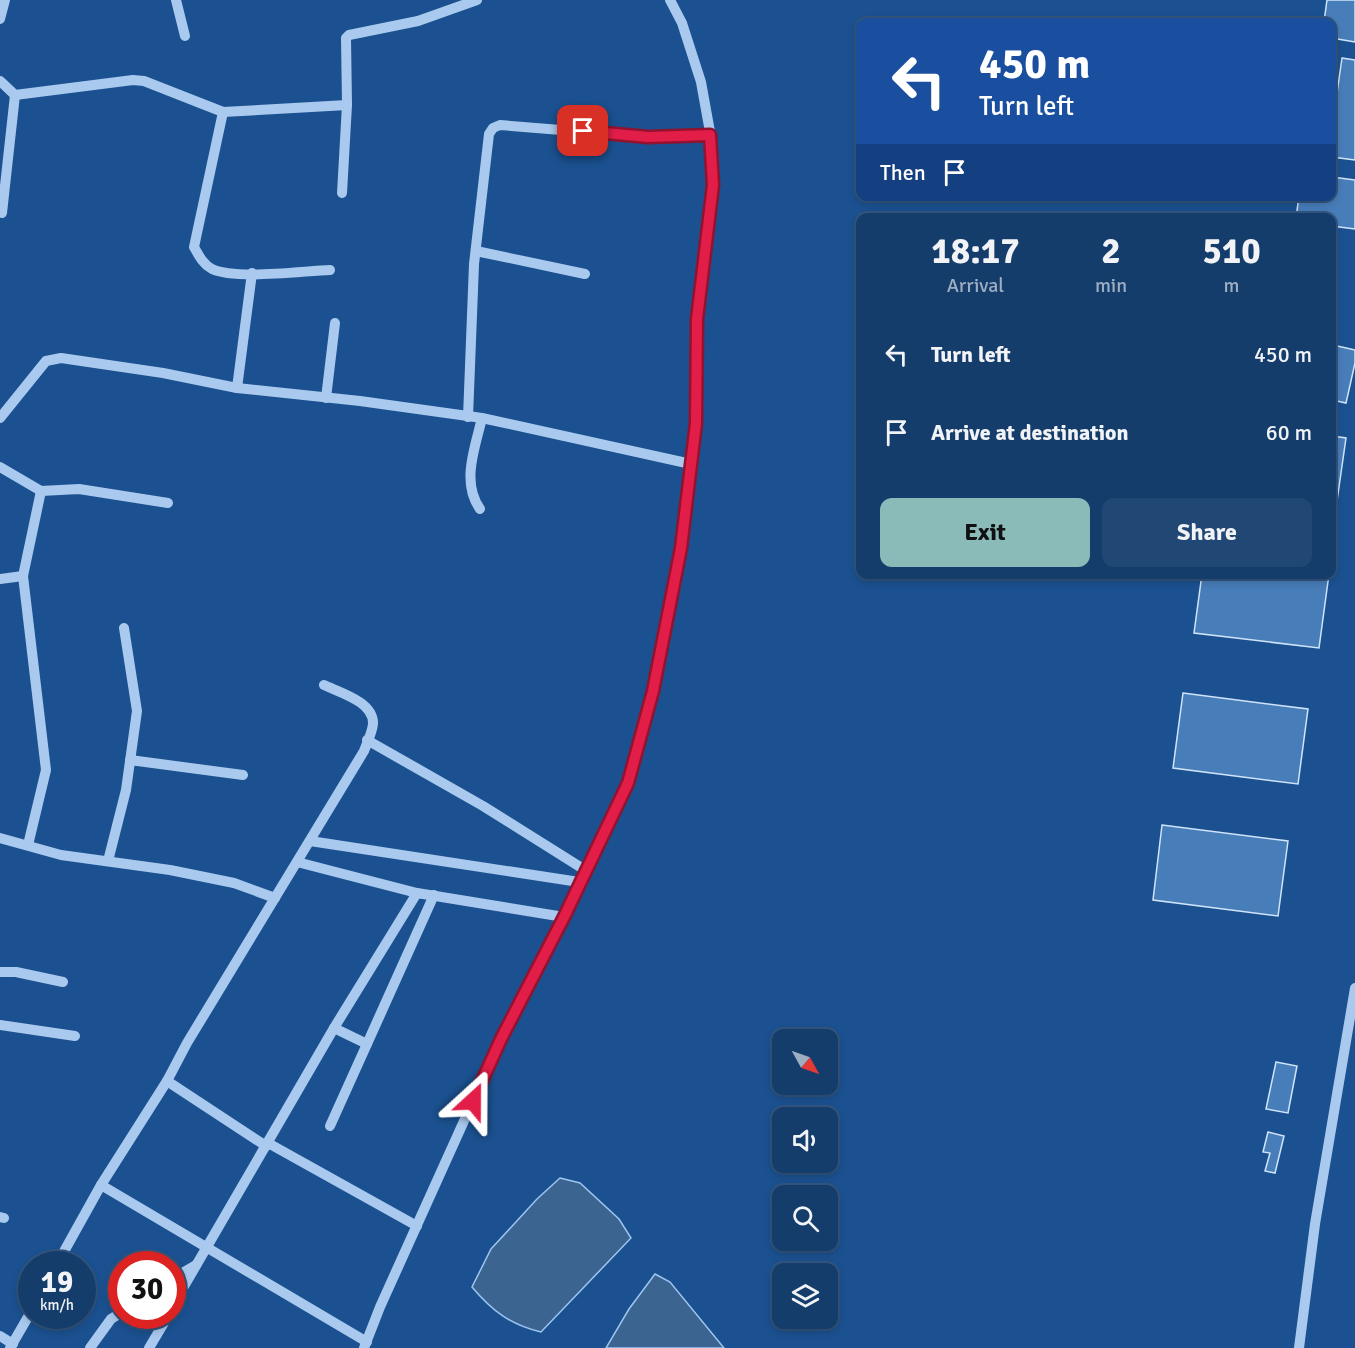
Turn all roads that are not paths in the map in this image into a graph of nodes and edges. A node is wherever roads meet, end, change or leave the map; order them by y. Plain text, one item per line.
1 (5, 0) edge
2 (176, 0) edge
3 (477, 0) edge
4 (670, 0) edge
5 (0, 19) edge
6 (185, 36) dead end
7 (0, 81) edge
8 (15, 95) junction
9 (347, 105) junction
10 (223, 112) junction
11 (710, 135) junction
12 (342, 193) dead end
13 (2, 213) dead end
14 (476, 251) junction
15 (330, 270) dead end
16 (252, 273) junction
17 (585, 274) dead end
18 (335, 323) dead end
19 (237, 388) junction
20 (326, 398) junction
21 (468, 417) junction
22 (0, 418) edge
23 (482, 418) junction
24 (691, 465) junction
25 (0, 467) edge
26 (41, 491) junction
27 (168, 503) dead end
28 (480, 509) dead end
29 (23, 576) junction
30 (0, 579) edge
31 (124, 628) dead end
32 (324, 685) dead end
33 (367, 740) junction
34 (130, 760) junction
35 (243, 775) dead end
36 (0, 837) edge
37 (310, 841) junction
38 (28, 845) junction
39 (108, 861) junction
40 (297, 862) junction
41 (585, 870) junction
42 (579, 882) junction
43 (417, 893) junction
44 (434, 895) junction
45 (275, 898) junction
46 (564, 917) junction
47 (0, 972) edge
48 (63, 982) dead end
49 (1355, 988) edge
50 (0, 1025) edge
51 (334, 1028) junction
52 (75, 1036) dead end
53 (367, 1044) junction
54 (166, 1080) junction
55 (330, 1126) dead end
56 (267, 1144) junction
57 (101, 1185) junction
58 (417, 1226) junction
59 (206, 1248) junction
60 (64, 1251) edge
61 (197, 1265) junction
62 (186, 1271) edge
63 (186, 1283) edge
64 (108, 1323) edge
65 (21, 1329) edge
66 (160, 1329) edge
67 (0, 1336) edge
68 (366, 1345) edge
69 (12, 1346) edge
70 (90, 1348) edge
71 (149, 1348) edge
72 (1299, 1348) edge

1 - 5 street
2 - 6 street
3 - 9 street
4 - 11 street
7 - 8 street
8 - 10 street
8 - 13 street
9 - 10 street
9 - 12 street
10 - 16 street
11 - 14 street
11 - 24 street
14 - 17 street
14 - 21 street
15 - 16 street
16 - 19 street
18 - 20 street
19 - 20 street
19 - 22 street
20 - 21 street
21 - 23 street
23 - 24 street
23 - 28 street
24 - 41 street
25 - 26 street
26 - 27 street
26 - 29 street
29 - 30 street
29 - 38 street
31 - 34 street
32 - 33 street
33 - 37 street
33 - 41 street
34 - 35 street
34 - 39 street
36 - 38 street
37 - 40 street
37 - 42 street
38 - 39 street
39 - 45 street
40 - 43 street
40 - 45 street
41 - 42 street
42 - 46 street
43 - 44 street
43 - 51 street
44 - 46 street
44 - 53 street
45 - 54 street
46 - 58 street
47 - 48 street
49 - 72 street
50 - 52 street
51 - 53 street
51 - 56 street
53 - 55 street
54 - 56 street
54 - 57 street
56 - 58 street
56 - 59 street
57 - 59 street
57 - 60 street
58 - 68 street
59 - 61 street
59 - 68 street
61 - 62 street
61 - 63 street
64 - 70 street
65 - 69 street
66 - 71 street
67 - 69 street

